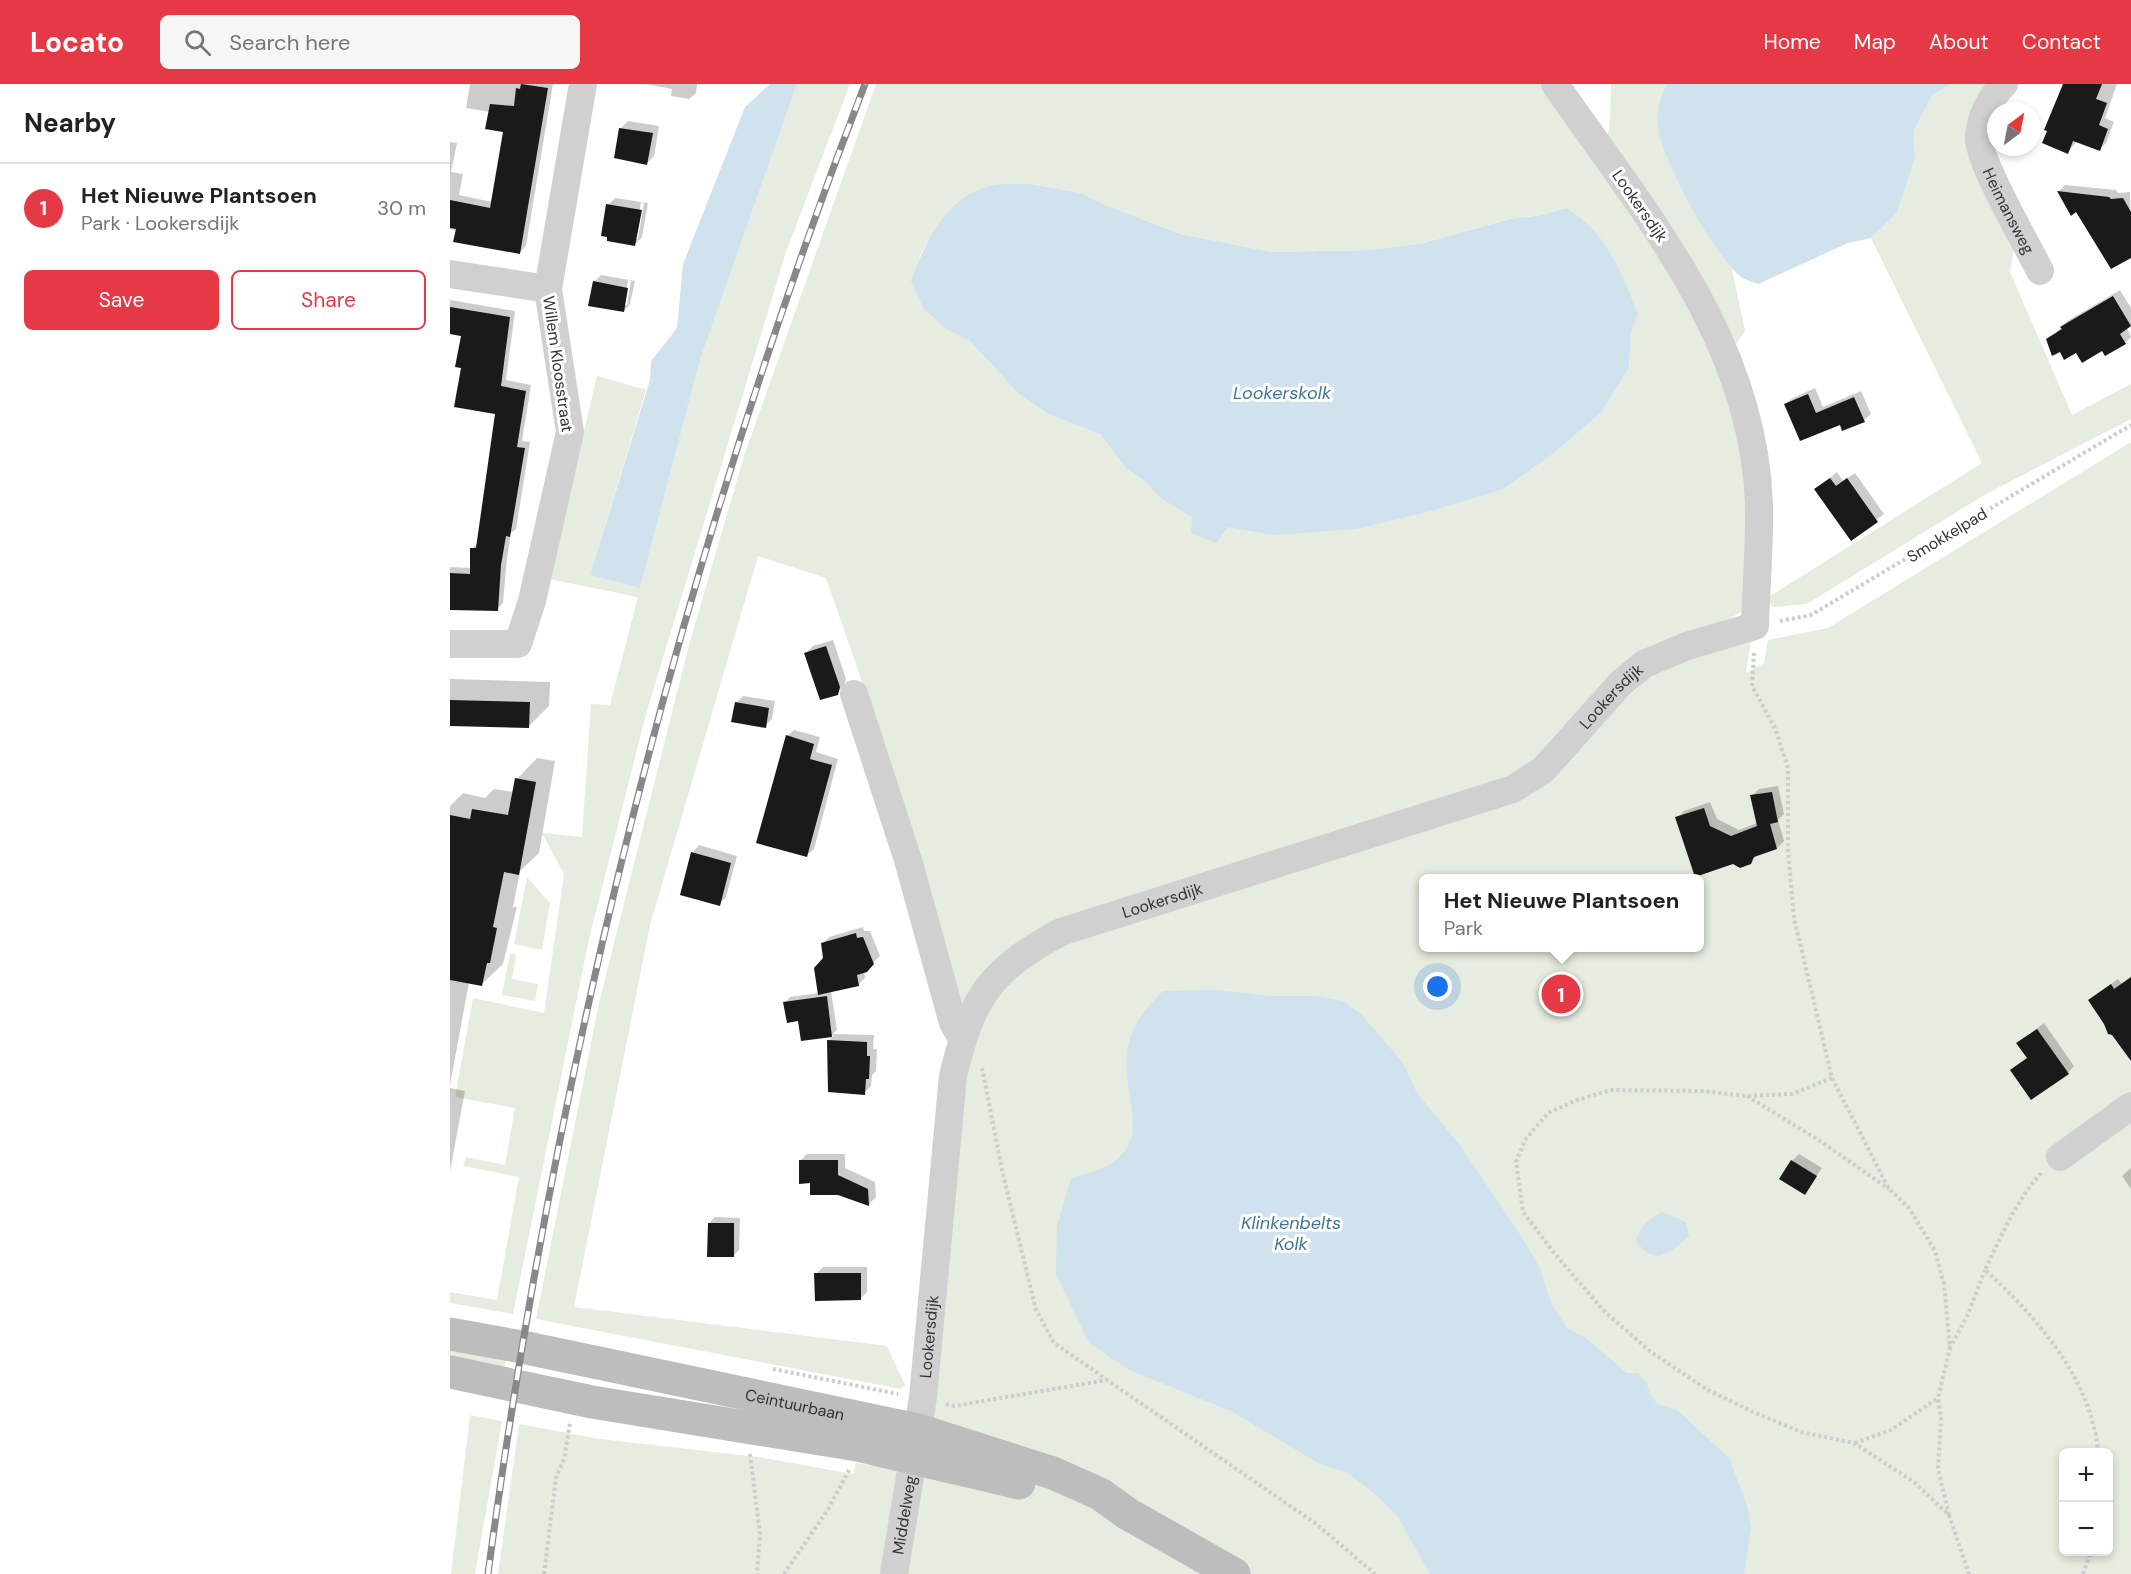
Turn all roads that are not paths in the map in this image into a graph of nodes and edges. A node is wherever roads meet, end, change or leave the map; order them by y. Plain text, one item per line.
1 (583, 84) edge
2 (1555, 84) edge
3 (2004, 84) edge
4 (2040, 271) dead end
5 (450, 274) edge
6 (548, 289) junction
7 (450, 644) edge
8 (854, 694) dead end
9 (962, 1038) junction
10 (2131, 1106) edge
11 (2060, 1157) road end
12 (450, 1334) edge
13 (450, 1372) edge
14 (917, 1443) junction
15 (894, 1574) edge
16 (1234, 1574) edge

1 - 6 street, Willem Kloosstraat
2 - 9 street, Lookersdijk
3 - 4 street, Heimansweg
5 - 6 street
6 - 7 street, Willem Kloosstraat
8 - 9 street
9 - 14 street, Lookersdijk
10 - 11 street
12 - 14 street, Ceintuurbaan
13 - 14 street, Ceintuurbaan
14 - 15 street, Middelweg
14 - 16 street, Ceintuurbaan

